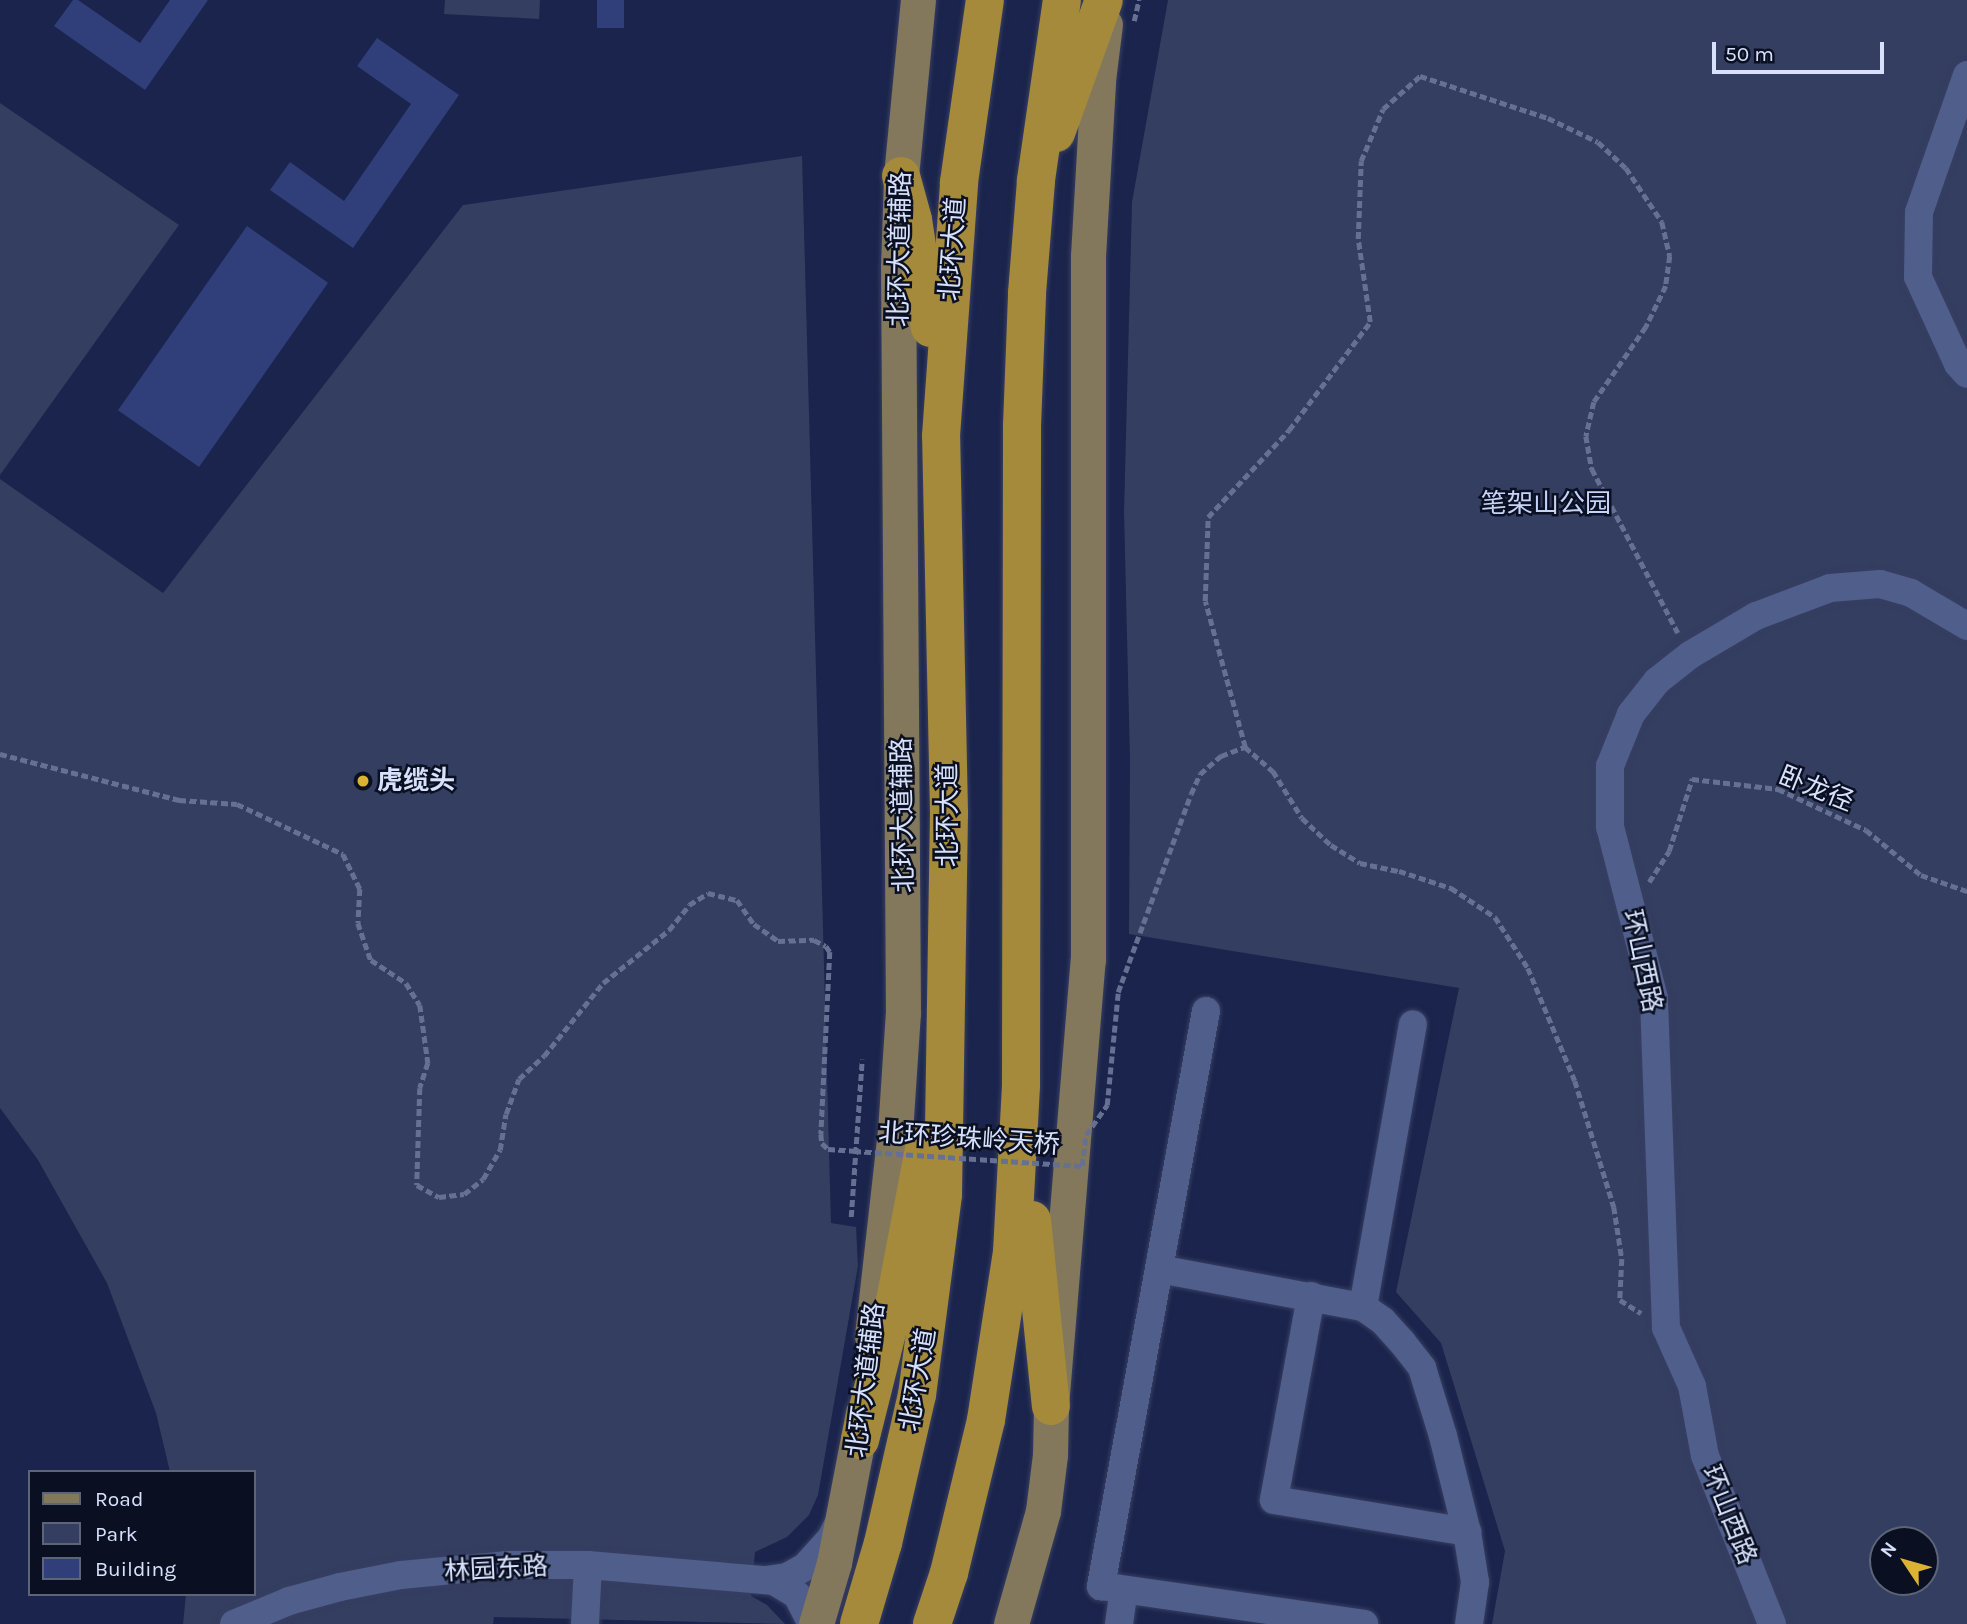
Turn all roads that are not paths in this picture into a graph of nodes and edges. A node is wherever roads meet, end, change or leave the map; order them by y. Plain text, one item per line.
1 (918, 0) edge
2 (985, 0) edge
3 (1062, 0) edge
4 (1106, 0) edge
5 (1967, 75) edge
6 (901, 176) junction
7 (1036, 180) junction
8 (1967, 374) edge
9 (941, 436) junction
10 (1967, 626) edge
11 (948, 997) junction
12 (1206, 1011) dead end
13 (1413, 1024) dead end
14 (1021, 1085) junction
15 (1159, 1269) junction
16 (1311, 1296) junction
17 (1363, 1307) junction
18 (1051, 1406) junction
19 (860, 1440) junction
20 (846, 1508) junction
21 (1467, 1532) junction
22 (587, 1565) junction
23 (766, 1580) junction
24 (1125, 1590) junction
25 (234, 1624) edge
26 (584, 1624) edge
27 (814, 1624) edge
28 (859, 1624) edge
29 (933, 1624) edge
30 (1012, 1624) edge
31 (1119, 1624) edge
32 (1364, 1624) edge
33 (1469, 1624) edge
34 (1772, 1624) edge

1 - 6 main road, 北环大道辅路
2 - 9 highway, 北环大道
3 - 7 highway
4 - 7 highway
4 - 18 main road
5 - 8 street
6 - 9 highway
6 - 19 main road, 北环大道辅路
7 - 14 highway
9 - 11 highway, 北环大道
10 - 34 street, 环山西路
11 - 19 highway
11 - 28 highway, 北环大道
12 - 15 street
13 - 17 street
14 - 18 highway
14 - 29 highway
15 - 16 street
15 - 24 street
16 - 17 street
16 - 21 street
17 - 21 street
18 - 30 main road
19 - 20 main road, 北环大道辅路
20 - 23 street, 林园东路
20 - 27 main road, 北环大道辅路
21 - 33 street
22 - 23 street, 林园东路
22 - 25 street, 林园东路
22 - 26 street
23 - 27 street, 林园东路
24 - 31 street
24 - 32 street

